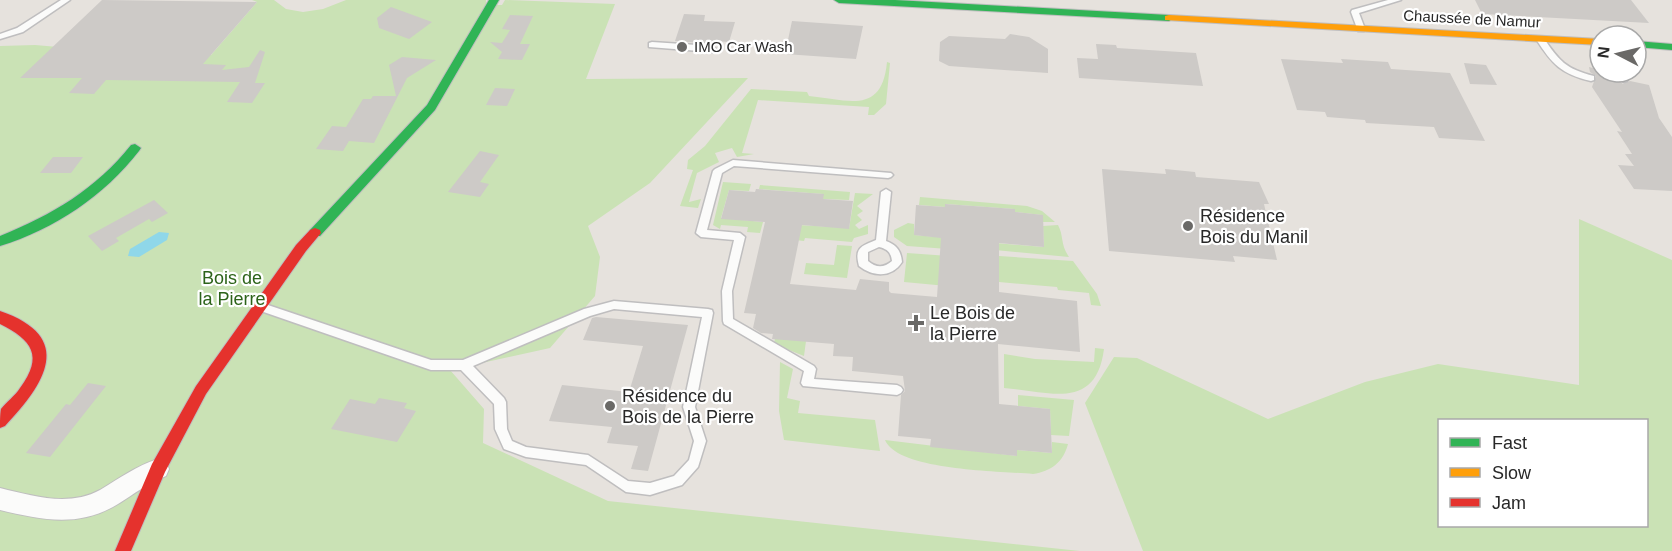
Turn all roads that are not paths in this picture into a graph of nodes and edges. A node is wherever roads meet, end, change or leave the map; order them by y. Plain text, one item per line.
1 (66, 0) edge
2 (494, 0) edge
3 (839, 0) edge
4 (1397, 0) edge
5 (1362, 29) junction
6 (0, 37) edge
7 (1540, 39) junction
8 (1588, 41) edge
9 (652, 45) dead end
10 (1648, 46) edge
11 (1672, 47) edge
12 (712, 49) dead end
13 (1588, 78) edge
14 (135, 148) dead end
15 (888, 175) dead end
16 (886, 192) dead end
17 (0, 241) edge
18 (881, 244) dead end
19 (258, 306) junction
20 (0, 317) edge
21 (464, 365) junction
22 (897, 390) dead end
23 (0, 422) edge
24 (158, 469) junction
25 (0, 499) edge
26 (123, 551) edge

1 - 6 lane
2 - 19 street
3 - 5 street, Chaussée de Namur
4 - 5 lane
5 - 7 street, Chaussée de Namur
7 - 8 street, Chaussée de Namur
7 - 13 lane
9 - 12 lane
10 - 11 street
14 - 17 street
15 - 22 lane
16 - 18 lane
19 - 21 lane
19 - 24 street
20 - 23 street
21 - 21 lane
24 - 25 street
24 - 26 street

